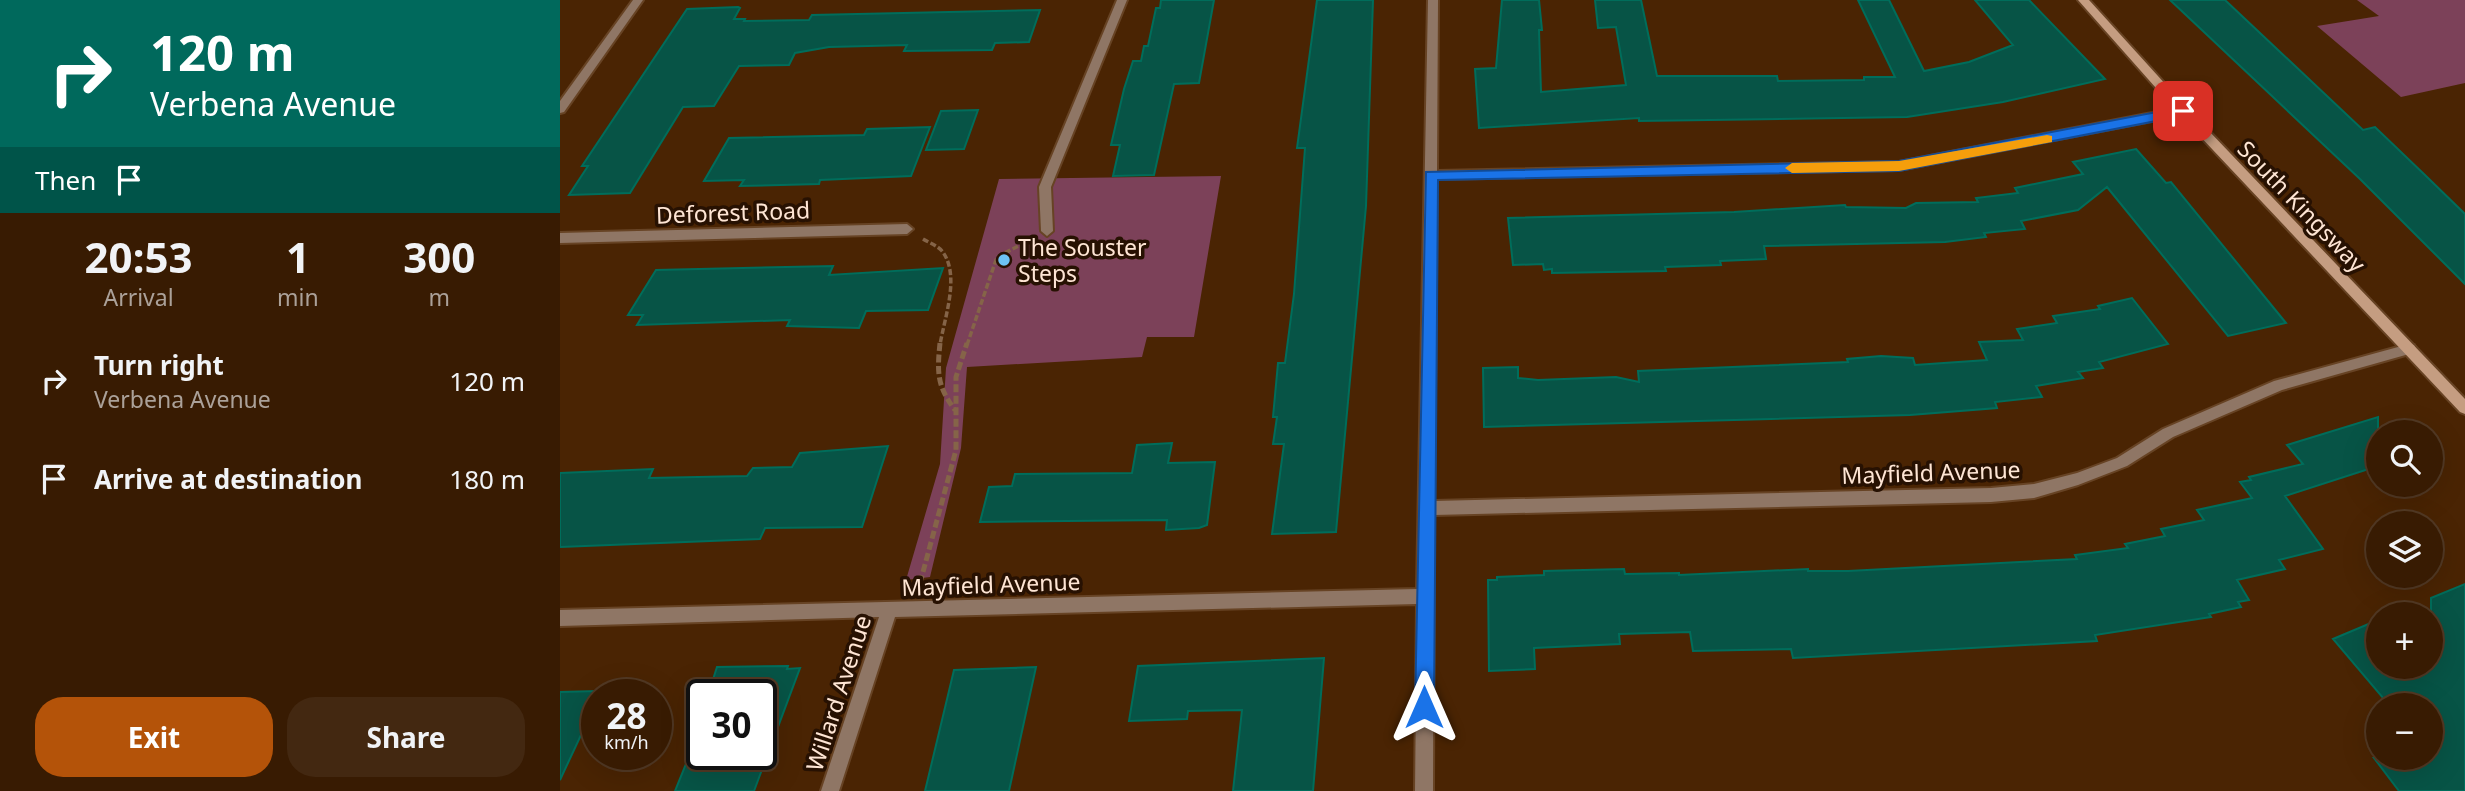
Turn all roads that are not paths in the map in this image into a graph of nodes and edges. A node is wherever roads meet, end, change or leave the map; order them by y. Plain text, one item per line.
1 (638, 0) edge
2 (1122, 0) edge
3 (1433, 0) edge
4 (2082, 0) edge
5 (560, 109) edge
6 (2183, 111) junction
7 (1431, 176) junction
8 (907, 229) road end
9 (1047, 231) road end
10 (560, 238) edge
11 (2409, 349) junction
12 (2465, 408) edge
13 (1427, 508) junction
14 (1424, 596) junction
15 (889, 610) junction
16 (560, 618) edge
17 (830, 791) edge
18 (1424, 791) edge

1 - 5 street
2 - 9 street
3 - 7 street
4 - 6 street, South Kingsway
6 - 7 street
6 - 11 street, South Kingsway
7 - 13 street
8 - 10 street, Deforest Road
11 - 12 street, South Kingsway
11 - 13 street, Mayfield Avenue
13 - 14 street
14 - 15 street, Mayfield Avenue
14 - 18 street
15 - 16 street, Mayfield Avenue
15 - 17 street, Willard Avenue

